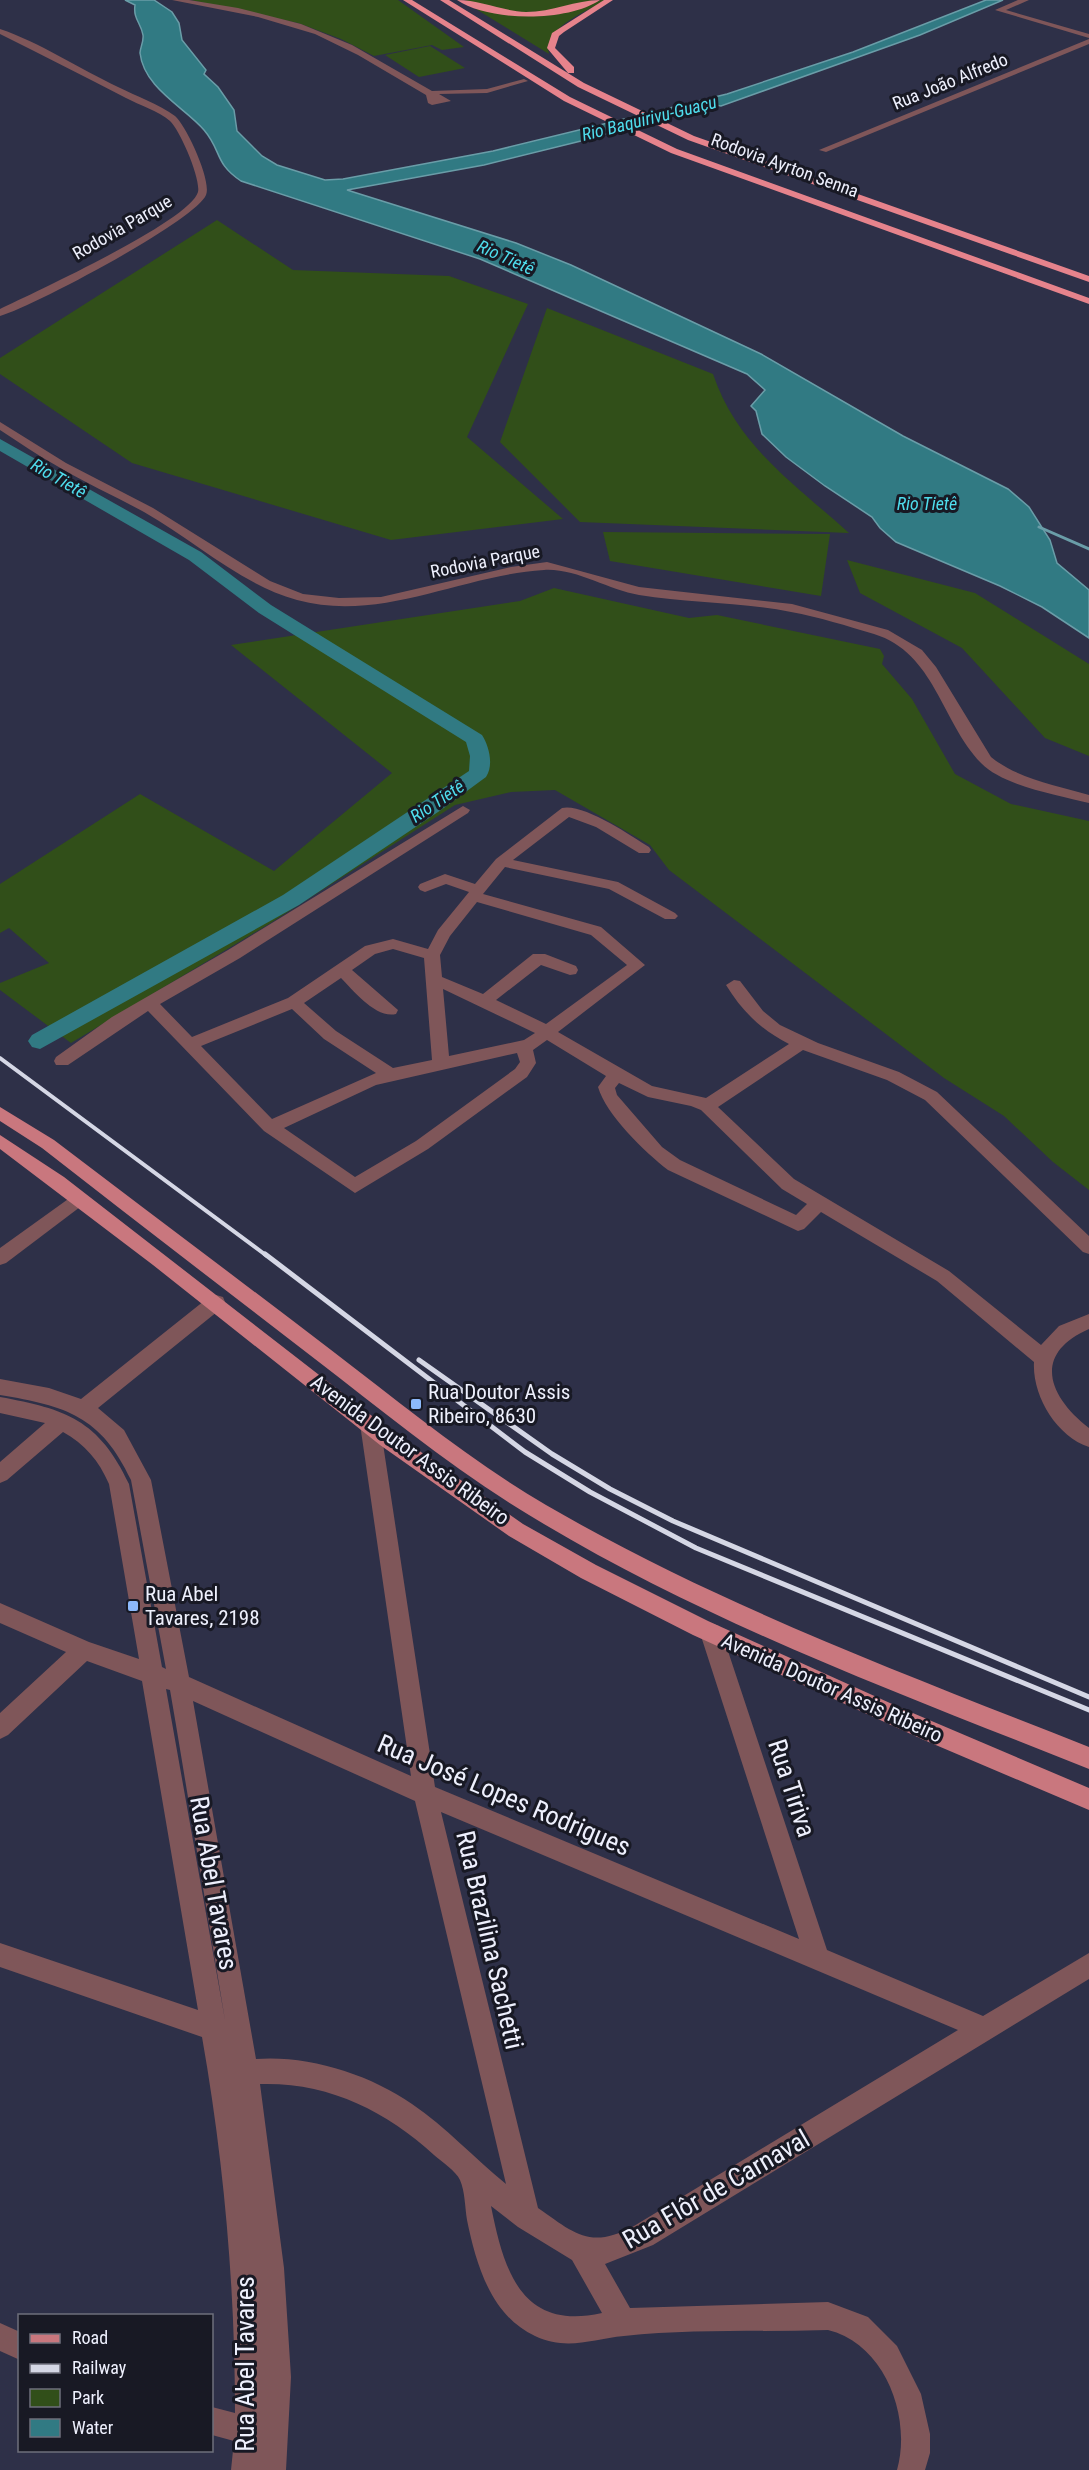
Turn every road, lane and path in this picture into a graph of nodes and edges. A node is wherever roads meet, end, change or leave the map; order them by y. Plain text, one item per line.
1 (176, 0) edge
2 (424, 0) edge
3 (444, 0) edge
4 (455, 0) edge
5 (461, 0) edge
6 (596, 0) edge
7 (609, 0) edge
8 (1025, 0) edge
9 (408, 1) edge
10 (0, 31) edge
11 (1089, 36) edge
12 (1089, 41) edge
13 (571, 71) junction
14 (524, 81) junction
15 (553, 92) junction
16 (637, 110) junction
17 (823, 150) dead end
18 (1089, 270) edge
19 (1089, 279) edge
20 (1089, 291) edge
21 (1089, 301) edge
22 (0, 313) edge
23 (0, 425) edge
24 (1089, 799) edge
25 (462, 810) dead end
26 (644, 850) dead end
27 (501, 862) junction
28 (425, 887) dead end
29 (476, 893) junction
30 (670, 916) dead end
31 (432, 955) junction
32 (342, 969) junction
33 (570, 970) dead end
34 (433, 980) junction
35 (734, 985) dead end
36 (484, 1001) junction
37 (294, 1002) junction
38 (150, 1003) junction
39 (390, 1010) dead end
40 (548, 1033) junction
41 (802, 1043) junction
42 (190, 1044) junction
43 (524, 1047) junction
44 (62, 1061) dead end
45 (441, 1064) junction
46 (391, 1075) junction
47 (617, 1075) junction
48 (707, 1106) junction
49 (0, 1113) edge
50 (270, 1127) junction
51 (0, 1141) edge
52 (78, 1199) junction
53 (819, 1203) junction
54 (1089, 1247) edge
55 (0, 1258) edge
56 (216, 1302) junction
57 (1089, 1321) edge
58 (1043, 1358) junction
59 (0, 1387) edge
60 (0, 1405) edge
61 (85, 1407) junction
62 (62, 1421) junction
63 (369, 1424) junction
64 (1089, 1439) edge
65 (0, 1474) edge
66 (0, 1613) edge
67 (711, 1633) junction
68 (84, 1650) junction
69 (151, 1673) junction
70 (180, 1684) junction
71 (0, 1728) edge
72 (1089, 1758) edge
73 (425, 1794) junction
74 (1089, 1798) edge
75 (0, 1955) edge
76 (818, 1961) junction
77 (1089, 1965) edge
78 (216, 2029) junction
79 (985, 2029) junction
80 (246, 2073) junction
81 (472, 2174) junction
82 (527, 2218) junction
83 (581, 2250) junction
84 (623, 2322) junction
85 (0, 2337) edge
86 (18, 2345) edge
87 (213, 2421) edge
88 (249, 2431) junction
89 (245, 2470) edge
90 (272, 2470) edge
91 (911, 2470) edge

1 - 14 street
2 - 20 highway, Rodovia Ayrton Senna
3 - 16 highway, Rodovia Ayrton Senna
4 - 13 highway
5 - 6 highway
7 - 13 highway
8 - 11 street
9 - 14 highway
9 - 15 highway
10 - 22 street, Rodovia Parque
12 - 17 street, Rua João Alfredo
13 - 16 highway
14 - 15 highway
15 - 21 highway, Rodovia Ayrton Senna
16 - 18 highway
16 - 19 highway, Rodovia Ayrton Senna
23 - 24 street, Rodovia Parque
25 - 38 street
26 - 27 street
27 - 29 street
27 - 30 street
28 - 29 street
29 - 31 street
29 - 40 street
31 - 32 street
31 - 34 street
32 - 37 street
32 - 39 street
33 - 36 street
34 - 36 street
34 - 45 street
35 - 41 street
36 - 40 street
37 - 42 street
37 - 46 street
38 - 42 street
38 - 44 street
40 - 43 street
40 - 47 street
41 - 48 street
41 - 54 street
42 - 50 street
43 - 45 street
43 - 50 street
45 - 46 street
46 - 50 street
47 - 48 street
47 - 53 street
48 - 53 street
49 - 72 main road, Avenida Doutor Assis Ribeiro
51 - 52 main road, Avenida Doutor Assis Ribeiro
52 - 55 street
52 - 56 main road, Avenida Doutor Assis Ribeiro
53 - 58 street
56 - 61 street
56 - 63 main road, Avenida Doutor Assis Ribeiro
57 - 58 street
58 - 64 street
59 - 61 street, Rua Abel Tavares
60 - 62 street, Rua Abel Tavares
61 - 70 street, Rua Abel Tavares
62 - 65 street
62 - 69 street, Rua Abel Tavares
63 - 67 main road, Avenida Doutor Assis Ribeiro
63 - 73 street, Rua Brazilina Sachetti
66 - 68 street, Rua José Lopes Rodrigues
67 - 74 main road, Avenida Doutor Assis Ribeiro
67 - 76 street, Rua Tiriva
68 - 69 street, Rua José Lopes Rodrigues
68 - 71 street
69 - 70 street, Rua José Lopes Rodrigues
69 - 78 street, Rua Abel Tavares
70 - 73 street, Rua José Lopes Rodrigues
70 - 80 street, Rua Abel Tavares
73 - 76 street, Rua José Lopes Rodrigues
73 - 82 street, Rua Brazilina Sachetti
75 - 78 street
76 - 79 street, Rua José Lopes Rodrigues
77 - 79 street, Rua Flôr de Carnaval
78 - 88 street, Rua Abel Tavares
79 - 83 street, Rua Flôr de Carnaval
80 - 81 street
80 - 90 street, Rua Abel Tavares
81 - 82 street
81 - 84 street
82 - 83 street
83 - 84 street
84 - 91 street
85 - 86 street
87 - 88 street
88 - 89 street, Rua Abel Tavares

